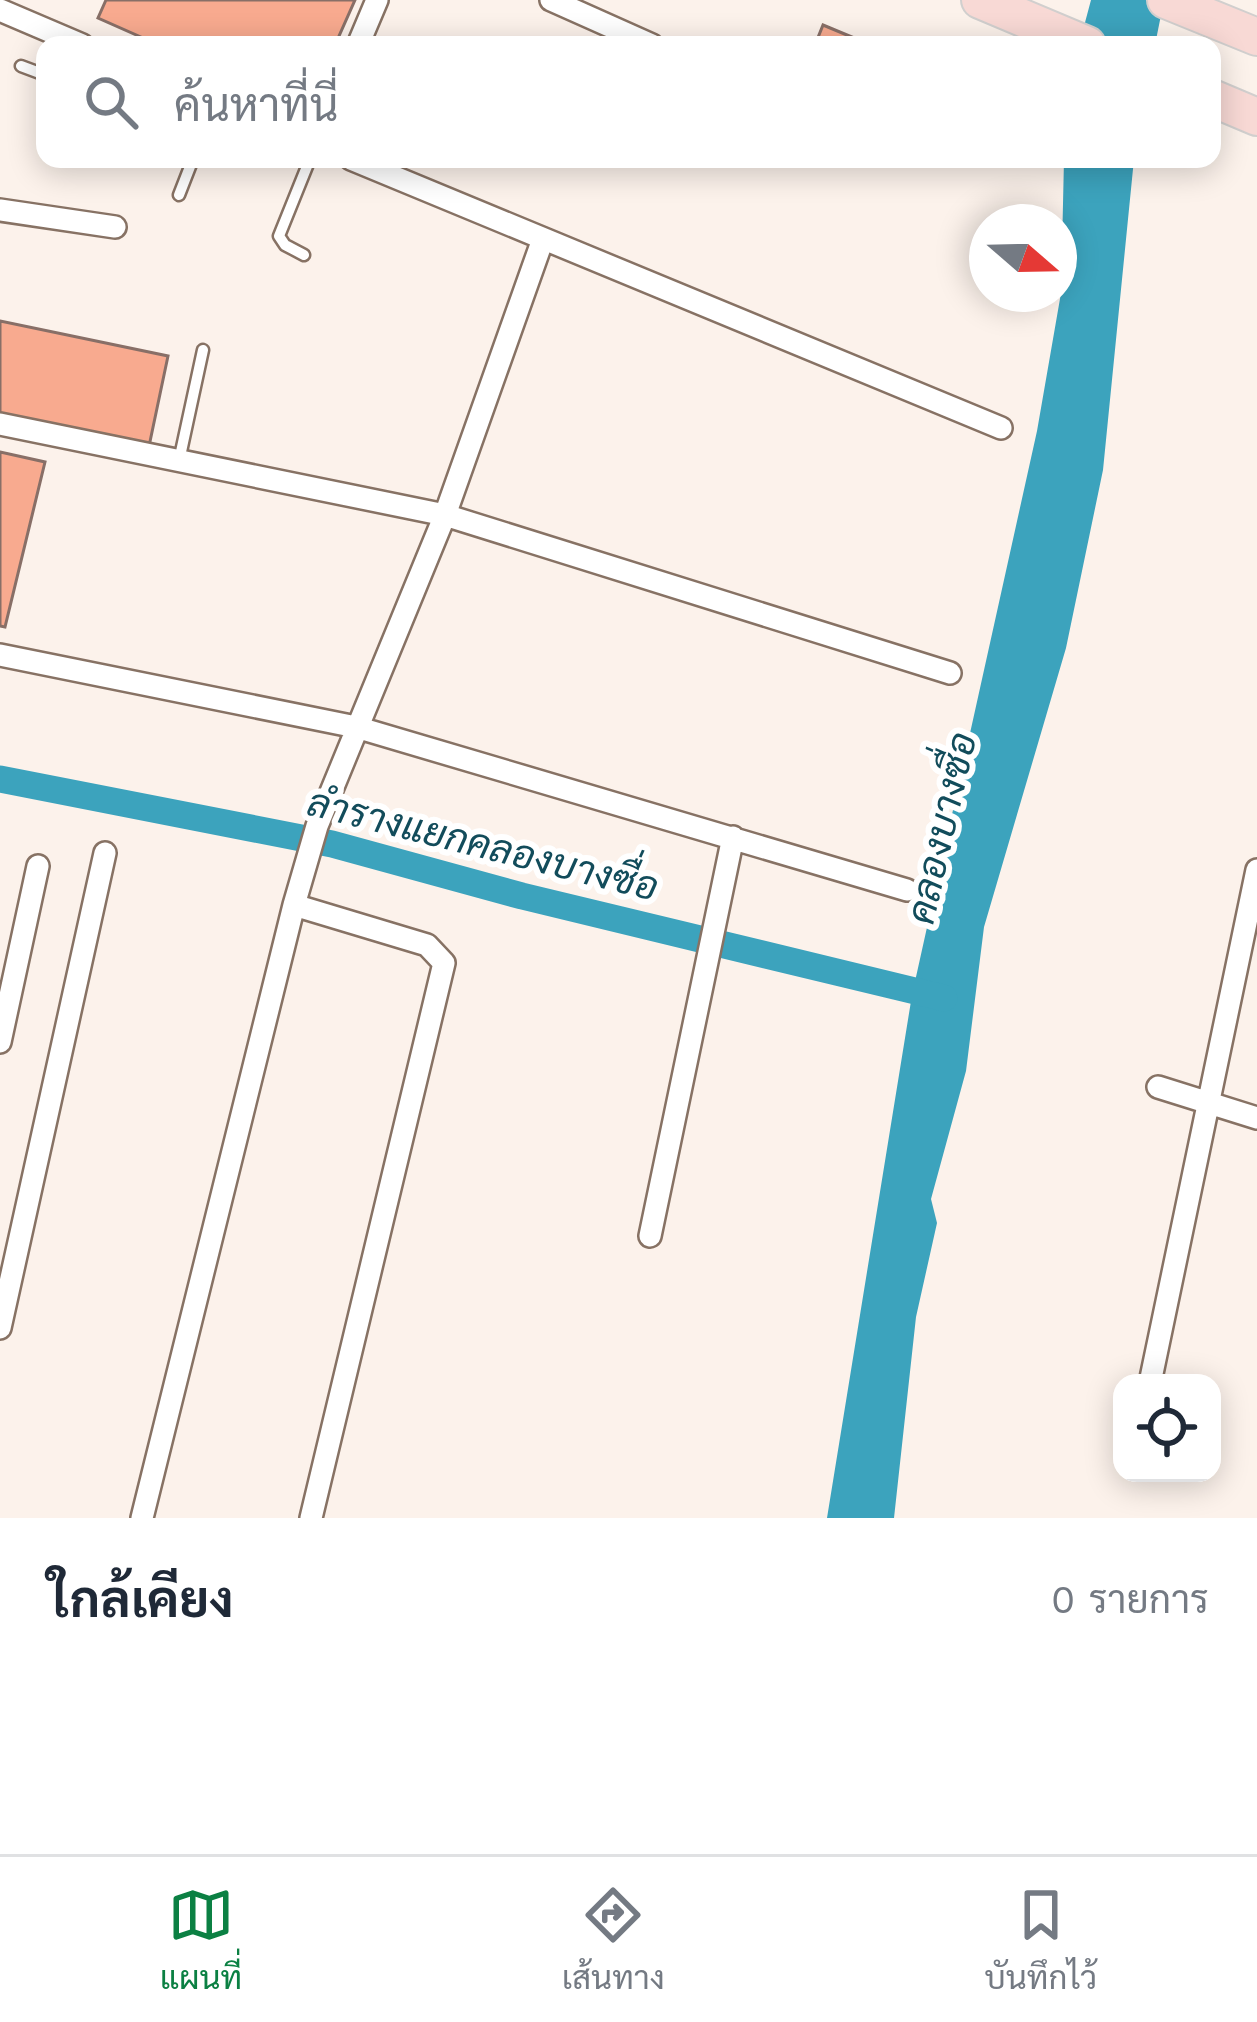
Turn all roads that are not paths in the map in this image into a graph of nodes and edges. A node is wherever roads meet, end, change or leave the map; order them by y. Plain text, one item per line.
1 (377, 0) edge
2 (551, 0) edge
3 (980, 0) edge
4 (1166, 0) edge
5 (581, 6) edge
6 (0, 10) edge
7 (1253, 35) edge
8 (61, 36) edge
9 (362, 36) edge
10 (636, 36) edge
11 (1066, 36) edge
12 (21, 66) dead end
13 (36, 72) edge
14 (190, 168) edge
15 (306, 168) edge
16 (373, 168) edge
17 (179, 195) dead end
18 (0, 210) edge
19 (115, 227) dead end
20 (543, 239) junction
21 (304, 255) dead end
22 (203, 350) dead end
23 (0, 424) edge
24 (1001, 428) dead end
25 (179, 460) junction
26 (445, 515) junction
27 (0, 655) edge
28 (950, 673) dead end
29 (356, 727) junction
30 (733, 837) junction
31 (105, 853) dead end
32 (38, 866) dead end
33 (1257, 870) edge
34 (907, 890) dead end
35 (294, 905) junction
36 (0, 1042) edge
37 (1158, 1087) dead end
38 (1210, 1104) junction
39 (1257, 1118) edge
40 (650, 1236) dead end
41 (0, 1328) edge
42 (1152, 1374) edge
43 (142, 1518) edge
44 (311, 1518) edge

1 - 9 street
2 - 5 street
3 - 11 main road
4 - 7 main road
5 - 10 street
6 - 8 street
12 - 13 lane
14 - 17 lane
15 - 21 lane
16 - 20 street
18 - 19 street
20 - 24 street
20 - 26 street
22 - 25 lane
23 - 25 street
25 - 26 street
26 - 28 street
26 - 29 street
27 - 29 street
29 - 30 street
29 - 35 street
30 - 34 street
30 - 40 street
31 - 41 street
32 - 36 street
33 - 38 street
35 - 43 street
35 - 44 street
37 - 38 street
38 - 39 street
38 - 42 street

